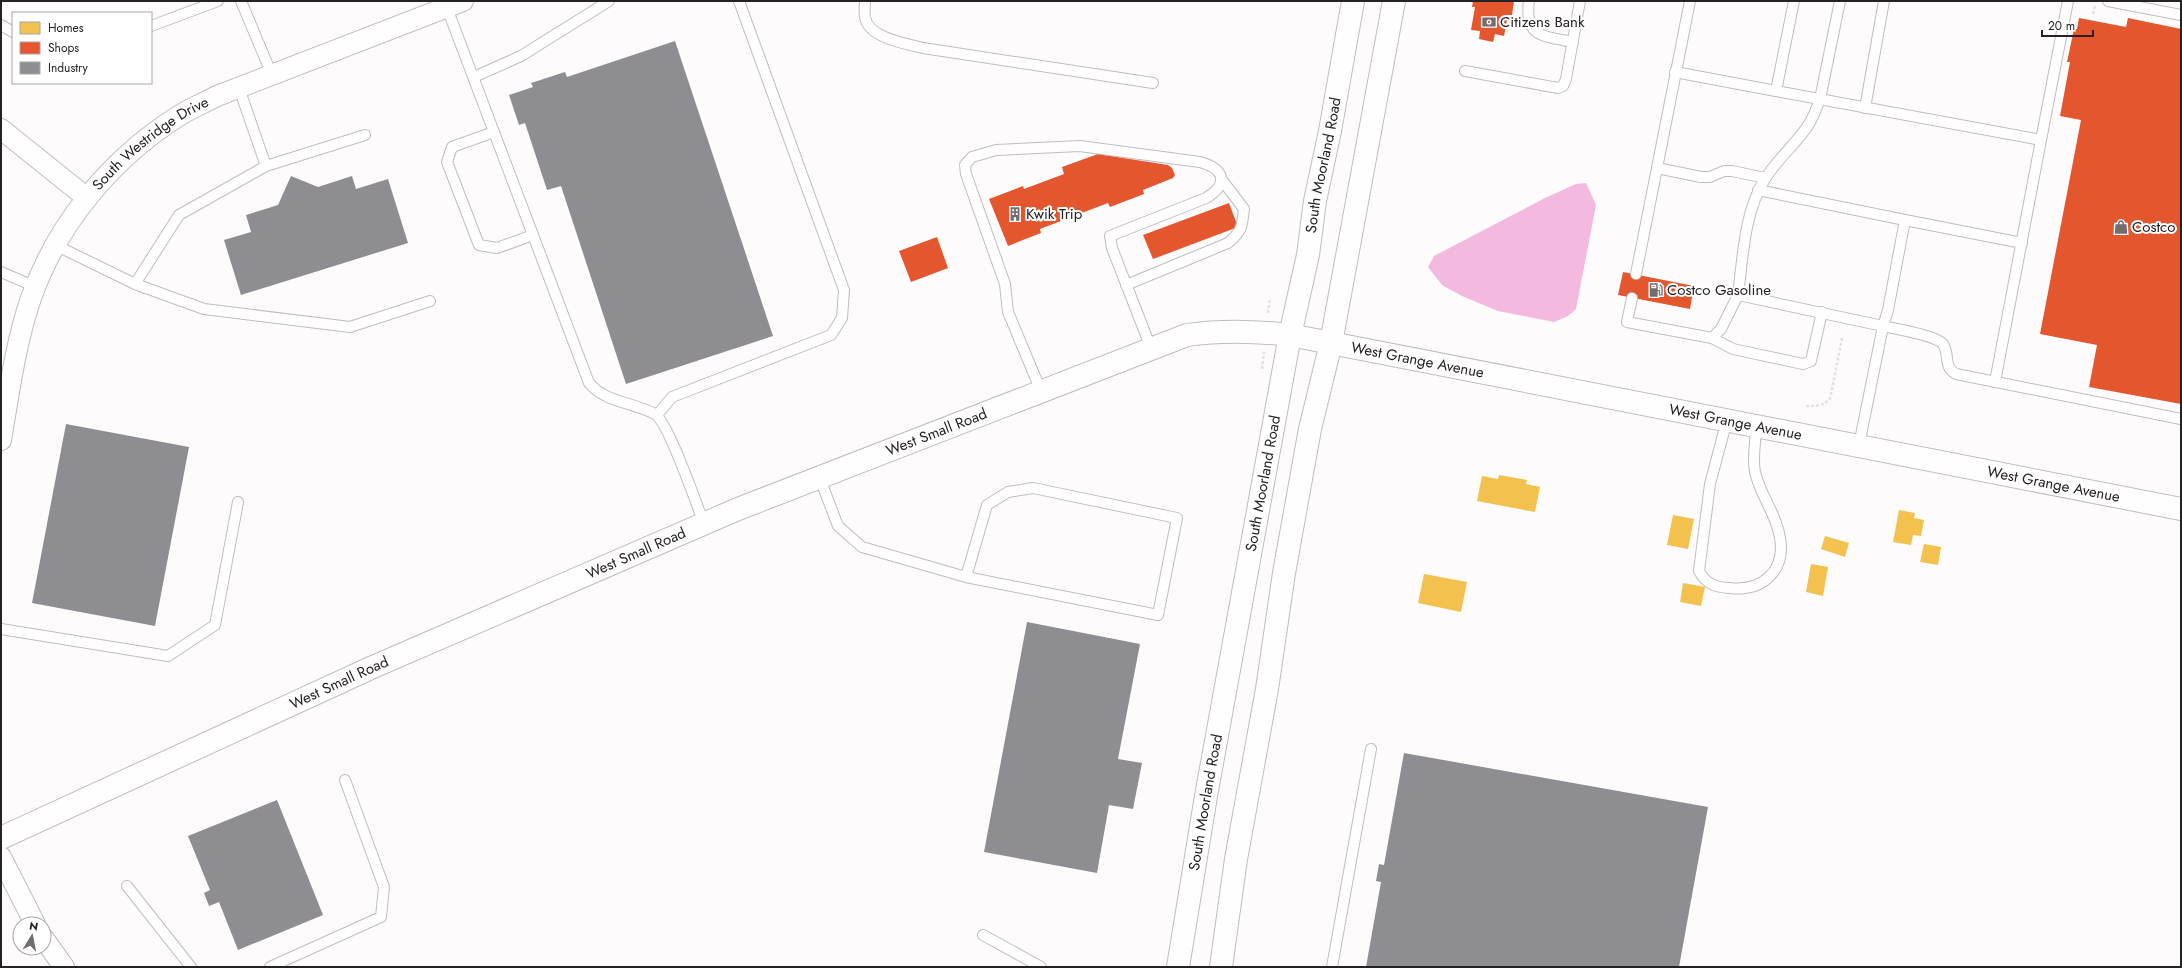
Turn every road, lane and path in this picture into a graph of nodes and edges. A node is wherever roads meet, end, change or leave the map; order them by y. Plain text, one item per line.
1 (218, 1) edge
2 (241, 1) edge
3 (610, 1) edge
4 (739, 1) edge
5 (865, 1) edge
6 (1353, 1) edge
7 (1394, 1) edge
8 (1529, 1) edge
9 (1580, 1) edge
10 (1690, 1) edge
11 (1794, 1) edge
12 (1840, 1) edge
13 (1884, 1) edge
14 (2068, 1) edge
15 (2108, 1) edge
16 (2123, 2) edge
17 (455, 5) edge
18 (2181, 15) edge
19 (1, 25) edge
20 (152, 26) edge
21 (12, 31) edge
22 (1573, 42) junction
23 (1465, 72) dead end
24 (1675, 72) junction
25 (272, 75) junction
26 (474, 77) junction
27 (1154, 83) dead end
28 (239, 88) junction
29 (1776, 91) junction
30 (1820, 98) junction
31 (1865, 108) junction
32 (1, 129) edge
33 (494, 132) junction
34 (365, 135) dead end
35 (2041, 140) junction
36 (266, 166) junction
37 (1657, 168) junction
38 (1765, 178) junction
39 (1222, 180) junction
40 (1758, 190) junction
41 (87, 198) junction
42 (1905, 220) junction
43 (533, 235) junction
44 (2022, 243) junction
45 (55, 246) junction
46 (1, 272) edge
47 (1636, 274) dead end
48 (135, 284) junction
49 (1126, 284) junction
50 (36, 287) junction
51 (1738, 295) junction
52 (1632, 298) dead end
53 (430, 301) dead end
54 (1822, 312) junction
55 (1883, 326) junction
56 (1290, 335) junction
57 (1712, 338) junction
58 (1842, 338) dead end
59 (1331, 343) junction
60 (1151, 348) junction
61 (1995, 382) junction
62 (1041, 391) junction
63 (1806, 406) dead end
64 (4, 409) edge
65 (656, 415) junction
66 (2181, 419) edge
67 (1727, 420) junction
68 (1756, 426) junction
69 (1, 440) edge
70 (1859, 445) junction
71 (818, 476) junction
72 (238, 502) dead end
73 (2181, 509) edge
74 (704, 524) junction
75 (966, 577) junction
76 (1, 629) edge
77 (1371, 749) dead end
78 (345, 780) dead end
79 (1, 838) edge
80 (1, 857) edge
81 (127, 886) dead end
82 (31, 916) edge
83 (983, 935) dead end
84 (52, 950) edge
85 (64, 967) edge
86 (191, 967) edge
87 (270, 967) edge
88 (1041, 967) edge
89 (1178, 967) edge
90 (1221, 967) edge
91 (1332, 967) edge

1 - 20 lane
2 - 25 lane
3 - 26 lane
4 - 65 lane
5 - 27 lane
6 - 56 street, South Moorland Road
7 - 59 street
8 - 22 lane
9 - 22 lane
10 - 24 lane
11 - 29 lane
12 - 30 lane
13 - 31 lane
14 - 35 lane
15 - 16 lane
16 - 18 lane
17 - 25 street, South Westridge Drive
17 - 26 lane
19 - 21 lane
22 - 23 lane
24 - 29 lane
24 - 37 lane
25 - 28 street, South Westridge Drive
26 - 33 lane
28 - 36 lane
28 - 41 street, South Westridge Drive
29 - 30 lane
30 - 31 lane
30 - 38 lane
31 - 35 lane
32 - 41 street
33 - 43 lane
33 - 43 lane
34 - 36 lane
35 - 44 lane
36 - 48 lane
37 - 38 lane
37 - 47 lane
38 - 40 lane
39 - 49 lane
39 - 49 lane
39 - 62 lane
40 - 42 lane
40 - 51 lane
41 - 45 street, South Westridge Drive
42 - 44 lane
42 - 55 lane
43 - 65 lane
44 - 61 lane
45 - 48 lane
45 - 50 street, South Westridge Drive
46 - 50 lane
48 - 53 lane
49 - 60 lane
50 - 64 street, South Westridge Drive
51 - 54 lane
51 - 57 lane
52 - 57 lane
54 - 55 lane
54 - 57 lane
55 - 61 lane
55 - 70 lane
56 - 59 street, West Grange Avenue
56 - 60 street, West Small Road
56 - 89 street, South Moorland Road
58 - 63 path
59 - 67 street, West Grange Avenue
59 - 90 street
60 - 62 street, West Small Road
61 - 66 lane
62 - 71 street, West Small Road
64 - 69 street, South Westridge Drive
65 - 74 lane
67 - 68 street, West Grange Avenue
67 - 68 lane
68 - 70 street, West Grange Avenue
70 - 73 street, West Grange Avenue
71 - 74 street, West Small Road
71 - 75 lane
72 - 76 lane
74 - 79 street, West Small Road
75 - 75 lane
77 - 91 lane
78 - 87 lane
80 - 82 street
81 - 86 lane
83 - 88 lane
84 - 85 street

